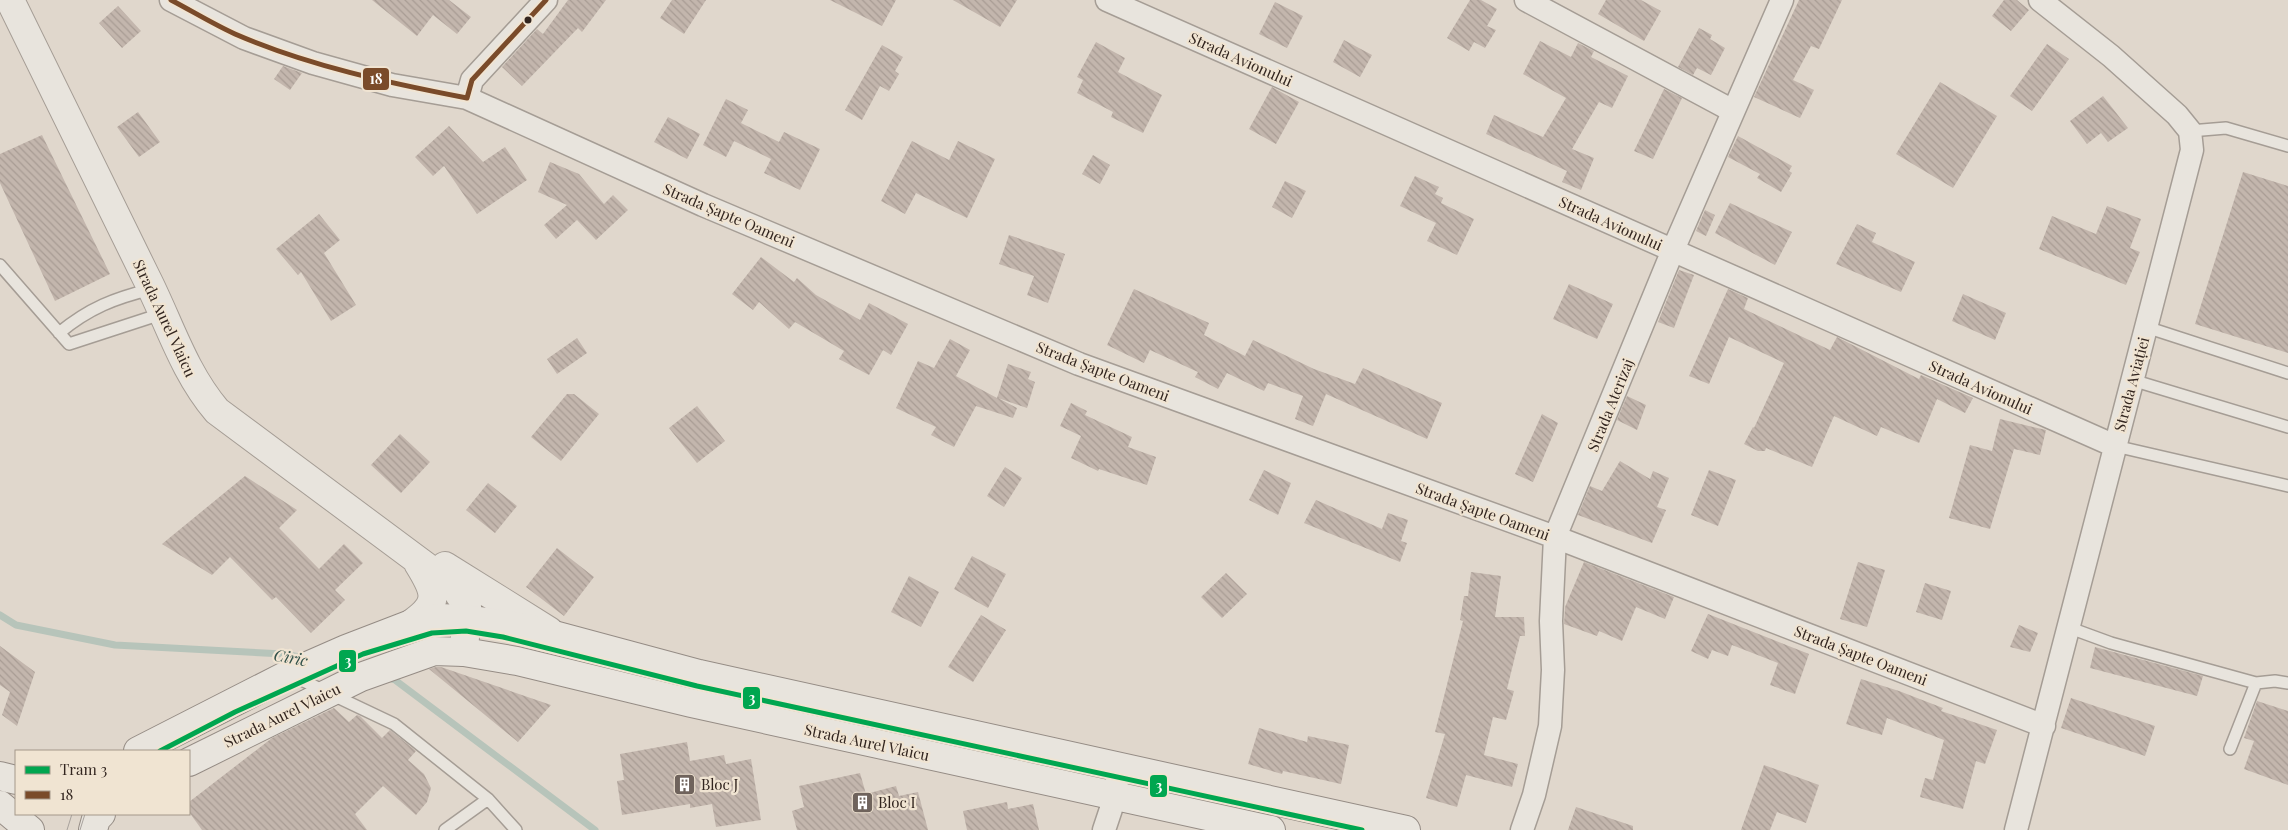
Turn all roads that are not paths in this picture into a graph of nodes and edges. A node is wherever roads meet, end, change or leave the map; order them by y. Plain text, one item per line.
1 (10, 0) edge
2 (171, 0) edge
3 (546, 0) edge
4 (1107, 0) edge
5 (1526, 0) edge
6 (1782, 0) edge
7 (2040, 0) edge
8 (467, 98) junction
9 (1733, 111) junction
10 (2190, 131) junction
11 (2288, 146) edge
12 (1673, 250) junction
13 (0, 265) edge
14 (157, 302) junction
15 (2146, 327) junction
16 (59, 333) junction
17 (2288, 373) edge
18 (2132, 380) junction
19 (2288, 427) edge
20 (2115, 446) junction
21 (2288, 486) edge
22 (1555, 537) junction
23 (415, 558) junction
24 (466, 619) junction
25 (410, 624) junction
26 (2070, 628) junction
27 (559, 636) junction
28 (464, 652) junction
29 (290, 674) junction
30 (2256, 683) junction
31 (2288, 683) edge
32 (329, 693) junction
33 (2044, 726) junction
34 (2230, 749) dead end
35 (140, 750) edge
36 (190, 762) edge
37 (1120, 767) junction
38 (0, 776) edge
39 (15, 780) edge
40 (1114, 796) junction
41 (488, 799) junction
42 (3, 809) edge
43 (100, 815) edge
44 (30, 830) edge
45 (93, 830) edge
46 (445, 830) edge
47 (516, 830) edge
48 (1104, 830) edge
49 (1271, 830) edge
50 (1406, 830) edge
51 (1522, 830) edge
52 (2016, 830) edge

1 - 14 main road, Strada Aurel Vlaicu
2 - 8 street, Strada Șapte Oameni
3 - 8 street
4 - 12 street, Strada Avionului
5 - 9 street
6 - 9 street, Strada Aterizaj
7 - 10 street
8 - 22 street, Strada Șapte Oameni
9 - 12 street, Strada Aterizaj
10 - 11 lane
10 - 15 street, Strada Aviației
12 - 20 street, Strada Avionului
12 - 22 street, Strada Aterizaj
13 - 16 lane
14 - 16 lane
14 - 16 lane
14 - 23 main road, Strada Aurel Vlaicu
15 - 17 lane
15 - 18 street, Strada Aviației
18 - 19 lane
18 - 20 street, Strada Aviației
20 - 21 lane
20 - 26 street, Strada Aviației
22 - 33 street, Strada Șapte Oameni
22 - 51 street, Strada Aterizaj
23 - 24 main road, Strada Aurel Vlaicu
23 - 25 main road
23 - 27 main road, Strada Aurel Vlaicu
24 - 25 main road, Strada Aurel Vlaicu
24 - 27 main road, Strada Aurel Vlaicu
24 - 28 main road, Strada Aurel Vlaicu
25 - 29 main road, Strada Aurel Vlaicu
26 - 30 lane
26 - 33 street, Strada Aviației
27 - 37 main road, Strada Aurel Vlaicu
28 - 32 main road, Strada Aurel Vlaicu
28 - 40 main road, Strada Aurel Vlaicu
29 - 32 lane
29 - 35 main road, Strada Aurel Vlaicu
30 - 31 lane
30 - 34 lane
32 - 36 main road, Strada Aurel Vlaicu
32 - 41 lane
33 - 52 street, Strada Aviației
37 - 40 street
37 - 50 main road, Strada Aurel Vlaicu
38 - 39 main road
40 - 48 street
40 - 49 main road, Strada Aurel Vlaicu
41 - 46 lane
41 - 47 lane
42 - 44 main road
43 - 45 main road

